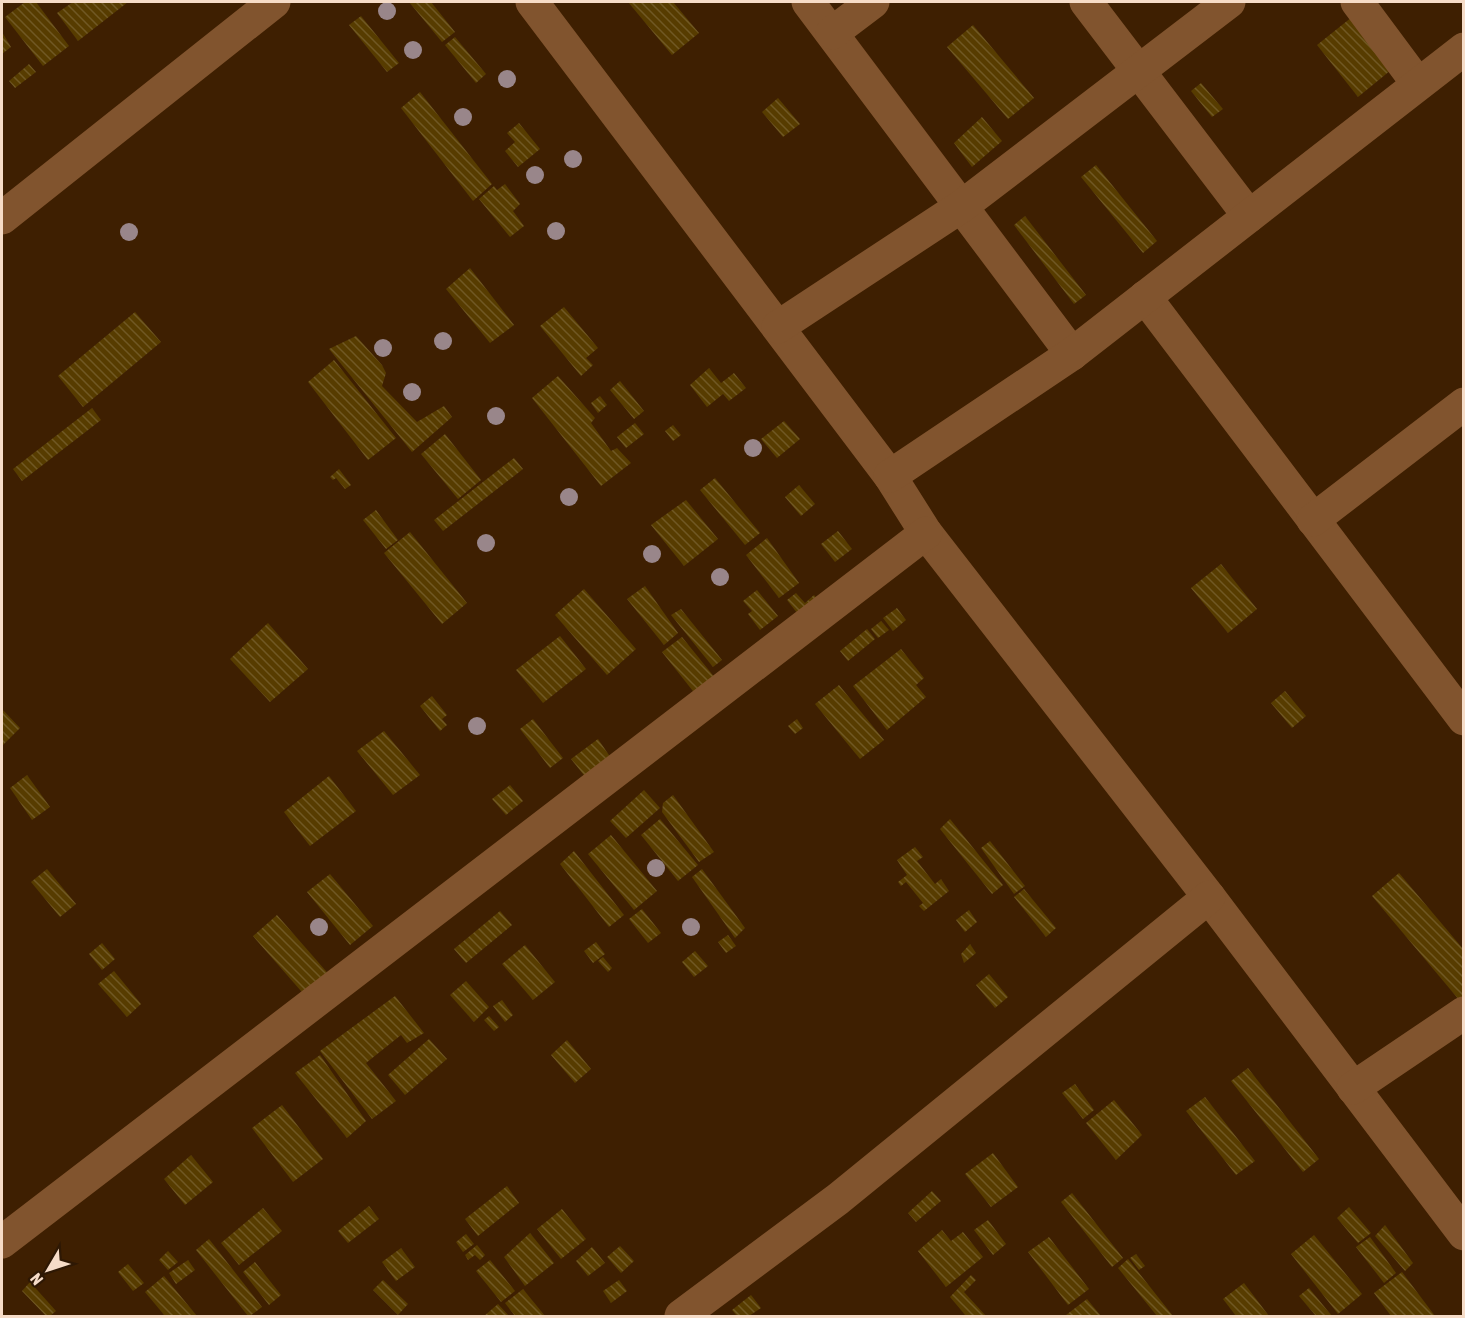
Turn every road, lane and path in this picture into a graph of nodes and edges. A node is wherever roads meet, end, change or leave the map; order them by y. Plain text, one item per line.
1 (274, 2) edge
2 (532, 2) edge
3 (808, 2) edge
4 (873, 2) edge
5 (1086, 2) edge
6 (1229, 2) edge
7 (1357, 2) edge
8 (832, 33) junction
9 (1463, 50) edge
10 (1138, 70) junction
11 (1418, 84) junction
12 (962, 206) junction
13 (1249, 216) junction
14 (2, 218) edge
15 (1145, 297) junction
16 (778, 327) junction
17 (1072, 354) junction
18 (1464, 404) edge
19 (890, 476) junction
20 (1313, 520) junction
21 (926, 533) junction
22 (1464, 720) edge
23 (1209, 897) junction
24 (1464, 1013) edge
25 (1353, 1088) junction
26 (1464, 1234) edge
27 (2, 1242) edge
28 (681, 1317) edge

1 - 14 street
2 - 16 street
3 - 8 street
4 - 8 street
5 - 10 street
6 - 10 street
7 - 11 street
8 - 12 street
9 - 11 street
10 - 12 street
10 - 13 street
11 - 13 street
12 - 16 street
12 - 17 street
13 - 15 street
15 - 17 street
15 - 20 street
16 - 19 street
17 - 19 street
18 - 20 street
19 - 21 street
20 - 22 street
21 - 23 street
21 - 27 street
23 - 25 street
23 - 28 street
24 - 25 street
25 - 26 street

